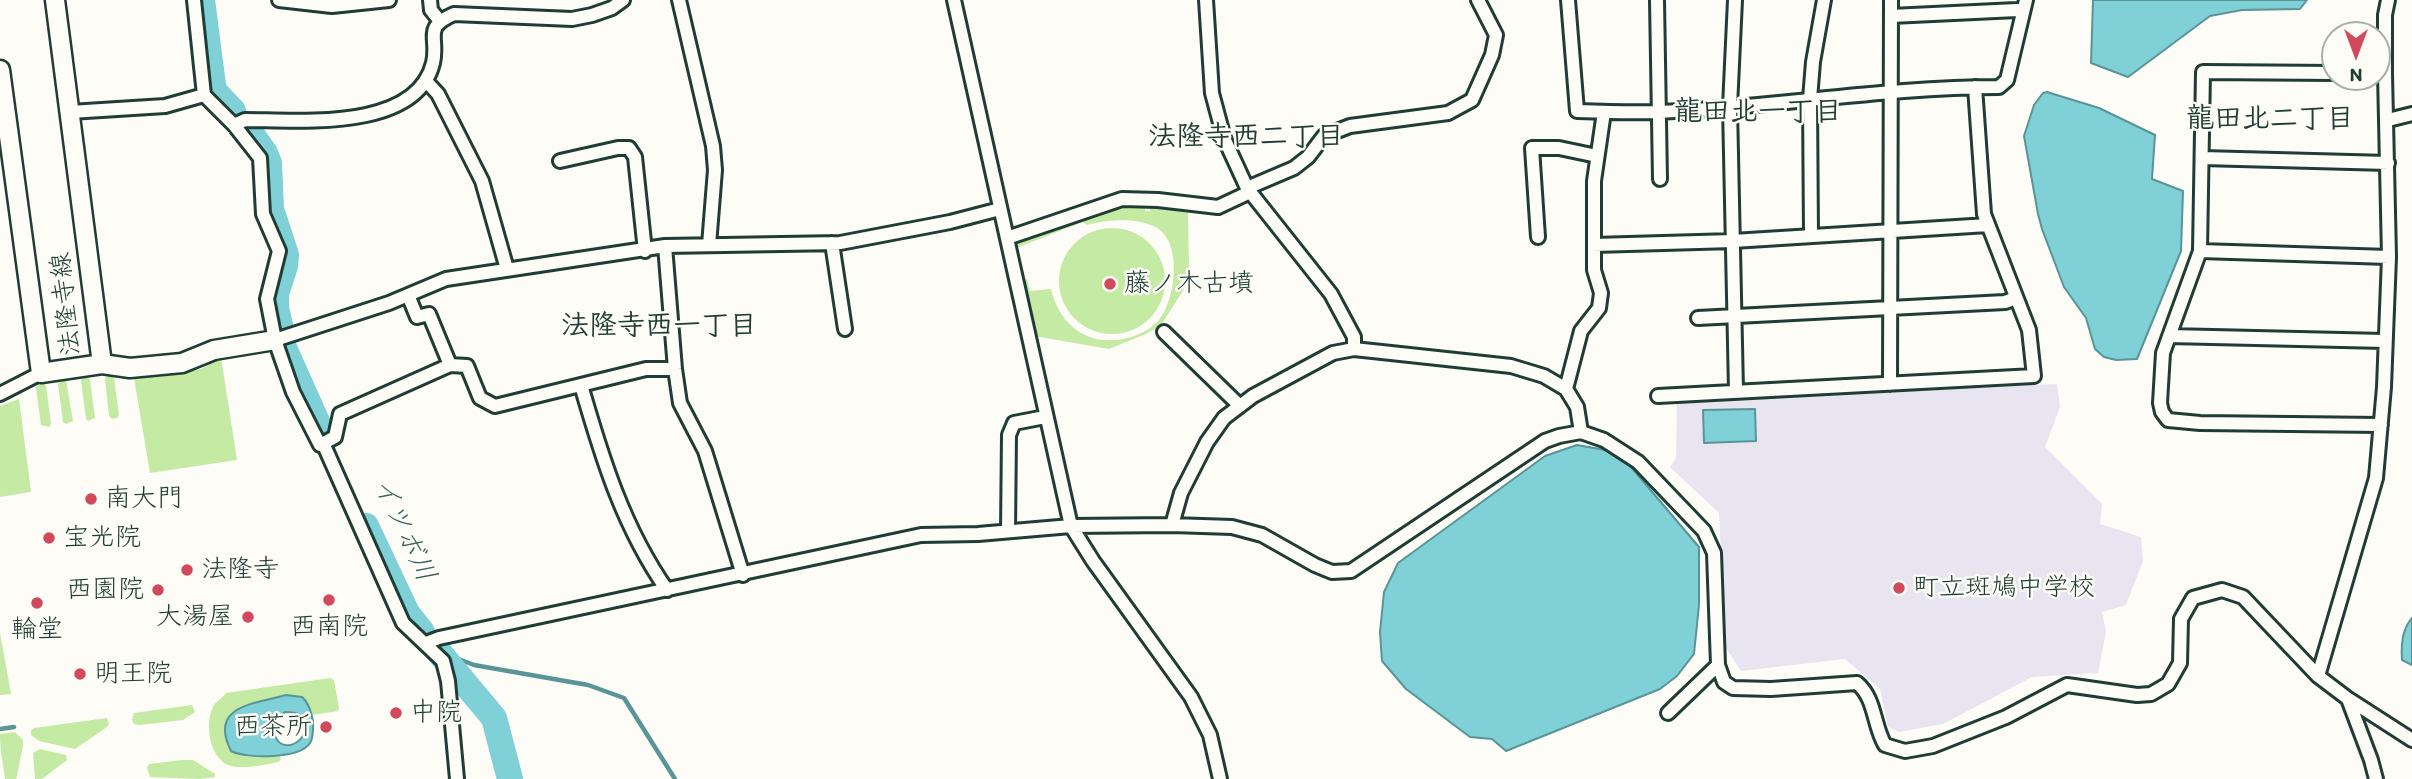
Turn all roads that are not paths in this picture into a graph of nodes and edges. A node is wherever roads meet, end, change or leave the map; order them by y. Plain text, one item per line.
1 (55, 0) edge
2 (194, 0) edge
3 (279, 0) edge
4 (389, 0) edge
5 (430, 0) edge
6 (623, 0) edge
7 (679, 0) edge
8 (954, 0) edge
9 (1206, 0) edge
10 (1478, 0) edge
11 (1568, 0) edge
12 (1657, 0) edge
13 (1735, 0) edge
14 (1824, 0) edge
15 (1891, 0) edge
16 (2388, 0) edge
17 (2024, 6) edge
18 (1891, 16) junction
19 (439, 20) junction
20 (2385, 21) edge
21 (0, 70) edge
22 (2321, 73) edge
23 (426, 81) junction
24 (1975, 88) junction
25 (2384, 91) edge
26 (1890, 92) junction
27 (204, 95) junction
28 (1810, 99) junction
29 (1730, 107) junction
30 (70, 112) junction
31 (1604, 112) junction
32 (1657, 112) junction
33 (2412, 114) edge
34 (2388, 120) junction
35 (4, 125) edge
36 (234, 125) junction
37 (1597, 156) junction
38 (2202, 158) junction
39 (561, 161) dead end
40 (2388, 163) junction
41 (1660, 179) dead end
42 (1248, 190) junction
43 (1000, 209) junction
44 (1987, 225) junction
45 (1891, 232) junction
46 (1811, 236) junction
47 (1538, 237) dead end
48 (1007, 238) junction
49 (1733, 241) junction
50 (832, 243) junction
51 (709, 245) junction
52 (1594, 245) junction
53 (665, 246) junction
54 (645, 251) junction
55 (2200, 251) junction
56 (2389, 257) junction
57 (507, 269) junction
58 (408, 295) junction
59 (2016, 298) junction
60 (1890, 309) junction
61 (1734, 317) junction
62 (1698, 318) dead end
63 (845, 329) dead end
64 (1164, 332) dead end
65 (2169, 336) junction
66 (275, 340) junction
67 (2385, 341) junction
68 (1354, 349) junction
69 (102, 364) junction
70 (450, 365) junction
71 (675, 369) junction
72 (41, 373) junction
73 (1890, 384) junction
74 (581, 385) junction
75 (1566, 389) junction
76 (1736, 391) junction
77 (0, 394) edge
78 (1658, 396) dead end
79 (1240, 406) junction
80 (1045, 417) junction
81 (2381, 425) junction
82 (1581, 432) junction
83 (323, 443) junction
84 (1172, 525) junction
85 (1072, 526) junction
86 (1008, 531) junction
87 (743, 575) junction
88 (667, 590) junction
89 (426, 643) junction
90 (1718, 665) junction
91 (2318, 676) junction
92 (2347, 698) junction
93 (1668, 713) dead end
94 (2412, 740) edge
95 (457, 779) edge
96 (1220, 779) edge
97 (2376, 779) edge

1 - 30 main road, 法隆寺線
2 - 27 street
3 - 4 street
5 - 19 street
6 - 19 street
7 - 51 street
8 - 43 street
9 - 42 street
10 - 42 street
11 - 31 street
12 - 32 street
13 - 29 street
14 - 28 street
15 - 18 street
16 - 20 street
17 - 18 street
17 - 24 street
18 - 26 street
19 - 23 street
21 - 35 main road, 法隆寺線
22 - 38 street
23 - 36 street
23 - 57 street
24 - 26 street
24 - 44 street
25 - 34 street
26 - 28 street
26 - 45 street
27 - 30 street
27 - 36 street
28 - 29 street
28 - 46 street
29 - 32 street
29 - 49 street
30 - 69 main road, 法隆寺線
31 - 32 street
31 - 37 street
32 - 41 street
33 - 34 street
34 - 40 street
35 - 72 main road, 法隆寺線
36 - 66 street
37 - 47 street
37 - 52 street
38 - 40 street
38 - 55 street
39 - 54 street
40 - 56 street
42 - 48 street
42 - 68 street
43 - 48 street
43 - 50 street
44 - 45 street
44 - 59 street
45 - 46 street
45 - 60 street
46 - 49 street
48 - 80 street
49 - 52 street
49 - 61 street
50 - 51 street
50 - 63 street
51 - 53 street
52 - 75 street
53 - 54 street
53 - 71 street
54 - 57 street
55 - 56 street
55 - 65 street
56 - 67 street
57 - 58 street
58 - 66 street
58 - 70 street
59 - 60 street
59 - 73 street
60 - 61 street
60 - 73 street
61 - 62 street
61 - 76 street
64 - 79 street
65 - 67 street
65 - 81 street
66 - 69 main road
66 - 83 street
67 - 81 street
68 - 75 street
68 - 79 street
69 - 72 main road, 法隆寺線
70 - 74 street
70 - 83 street
71 - 74 street
71 - 87 street
72 - 77 street
73 - 76 street
74 - 88 street
75 - 82 street
76 - 78 street
79 - 84 street
80 - 85 street
80 - 86 street
81 - 91 street
82 - 84 street
82 - 90 street
83 - 89 street
84 - 85 street
85 - 86 street
85 - 96 street
86 - 87 street
87 - 88 street
88 - 89 street
89 - 95 street
90 - 91 street
90 - 93 street
91 - 92 street
92 - 94 street
92 - 97 street

